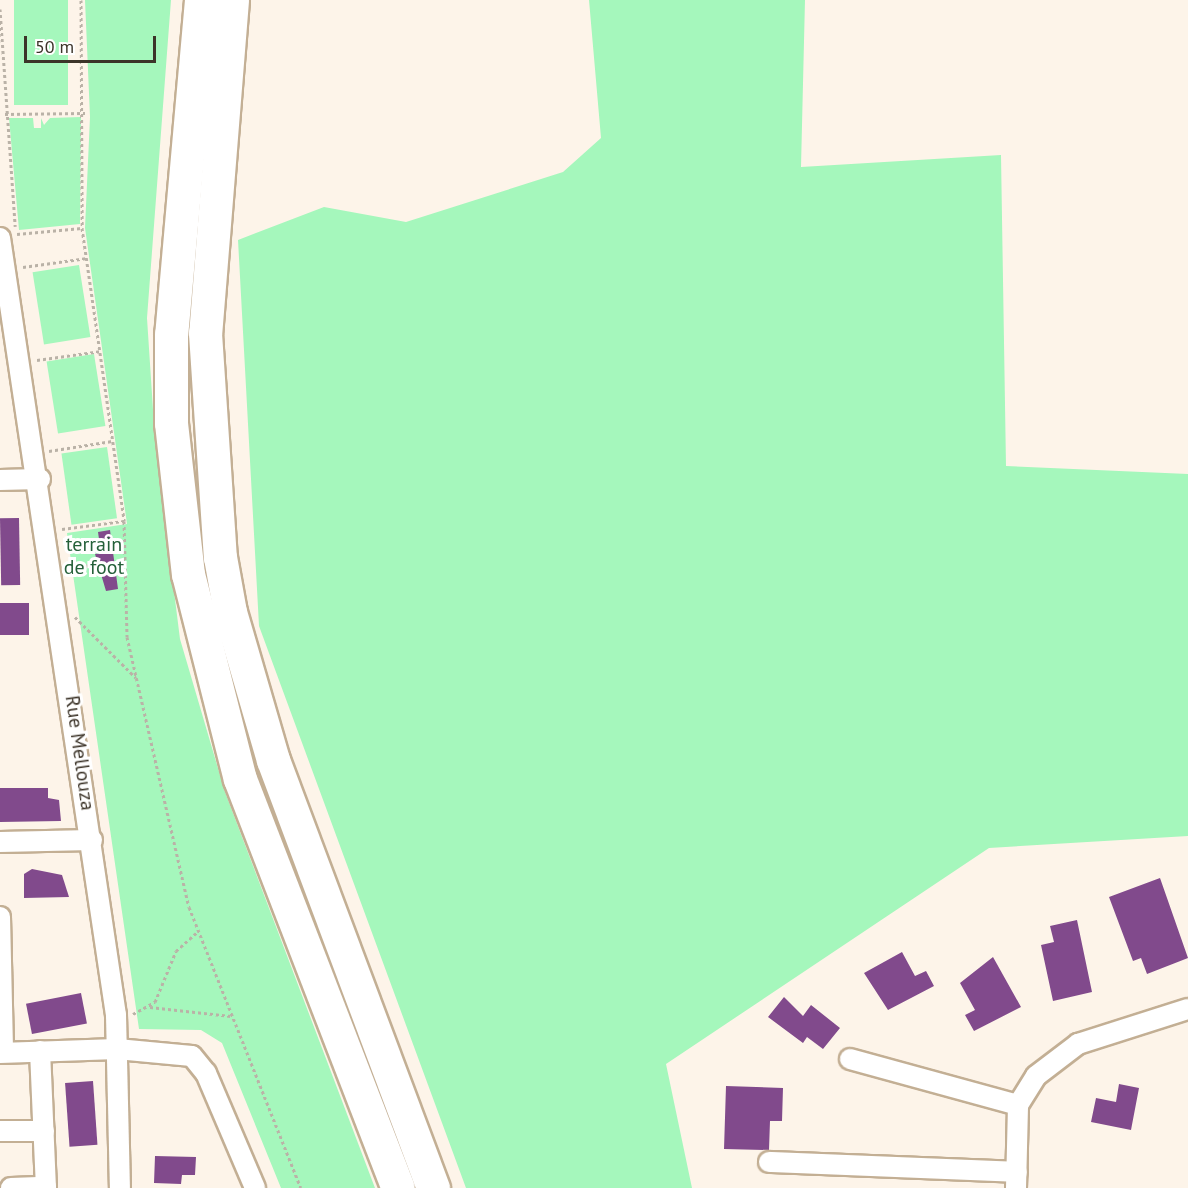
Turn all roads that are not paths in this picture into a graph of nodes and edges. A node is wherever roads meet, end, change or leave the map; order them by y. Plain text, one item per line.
1 (201, 0) edge
2 (232, 0) edge
3 (8, 236) edge
4 (40, 479) junction
5 (0, 480) edge
6 (92, 840) junction
7 (0, 842) edge
8 (0, 917) edge
9 (1188, 1009) edge
10 (117, 1049) junction
11 (40, 1051) junction
12 (2, 1052) edge
13 (850, 1059) dead end
14 (1018, 1105) junction
15 (0, 1131) edge
16 (44, 1131) junction
17 (769, 1162) dead end
18 (1016, 1180) edge
19 (11, 1188) edge
20 (46, 1188) edge
21 (120, 1188) edge
22 (255, 1188) edge
23 (398, 1188) edge
24 (433, 1188) edge

1 - 23 highway
2 - 24 highway
3 - 4 street, Rue Mellouza
4 - 5 street
4 - 6 street, Rue Mellouza
6 - 7 street
6 - 10 street, Rue Mellouza
8 - 12 street
9 - 14 street
10 - 11 street
10 - 21 street, Rue Mellouza
10 - 22 street
11 - 12 street
11 - 16 street
13 - 14 street
14 - 18 street
15 - 16 street
16 - 20 street
17 - 18 street
19 - 20 street

